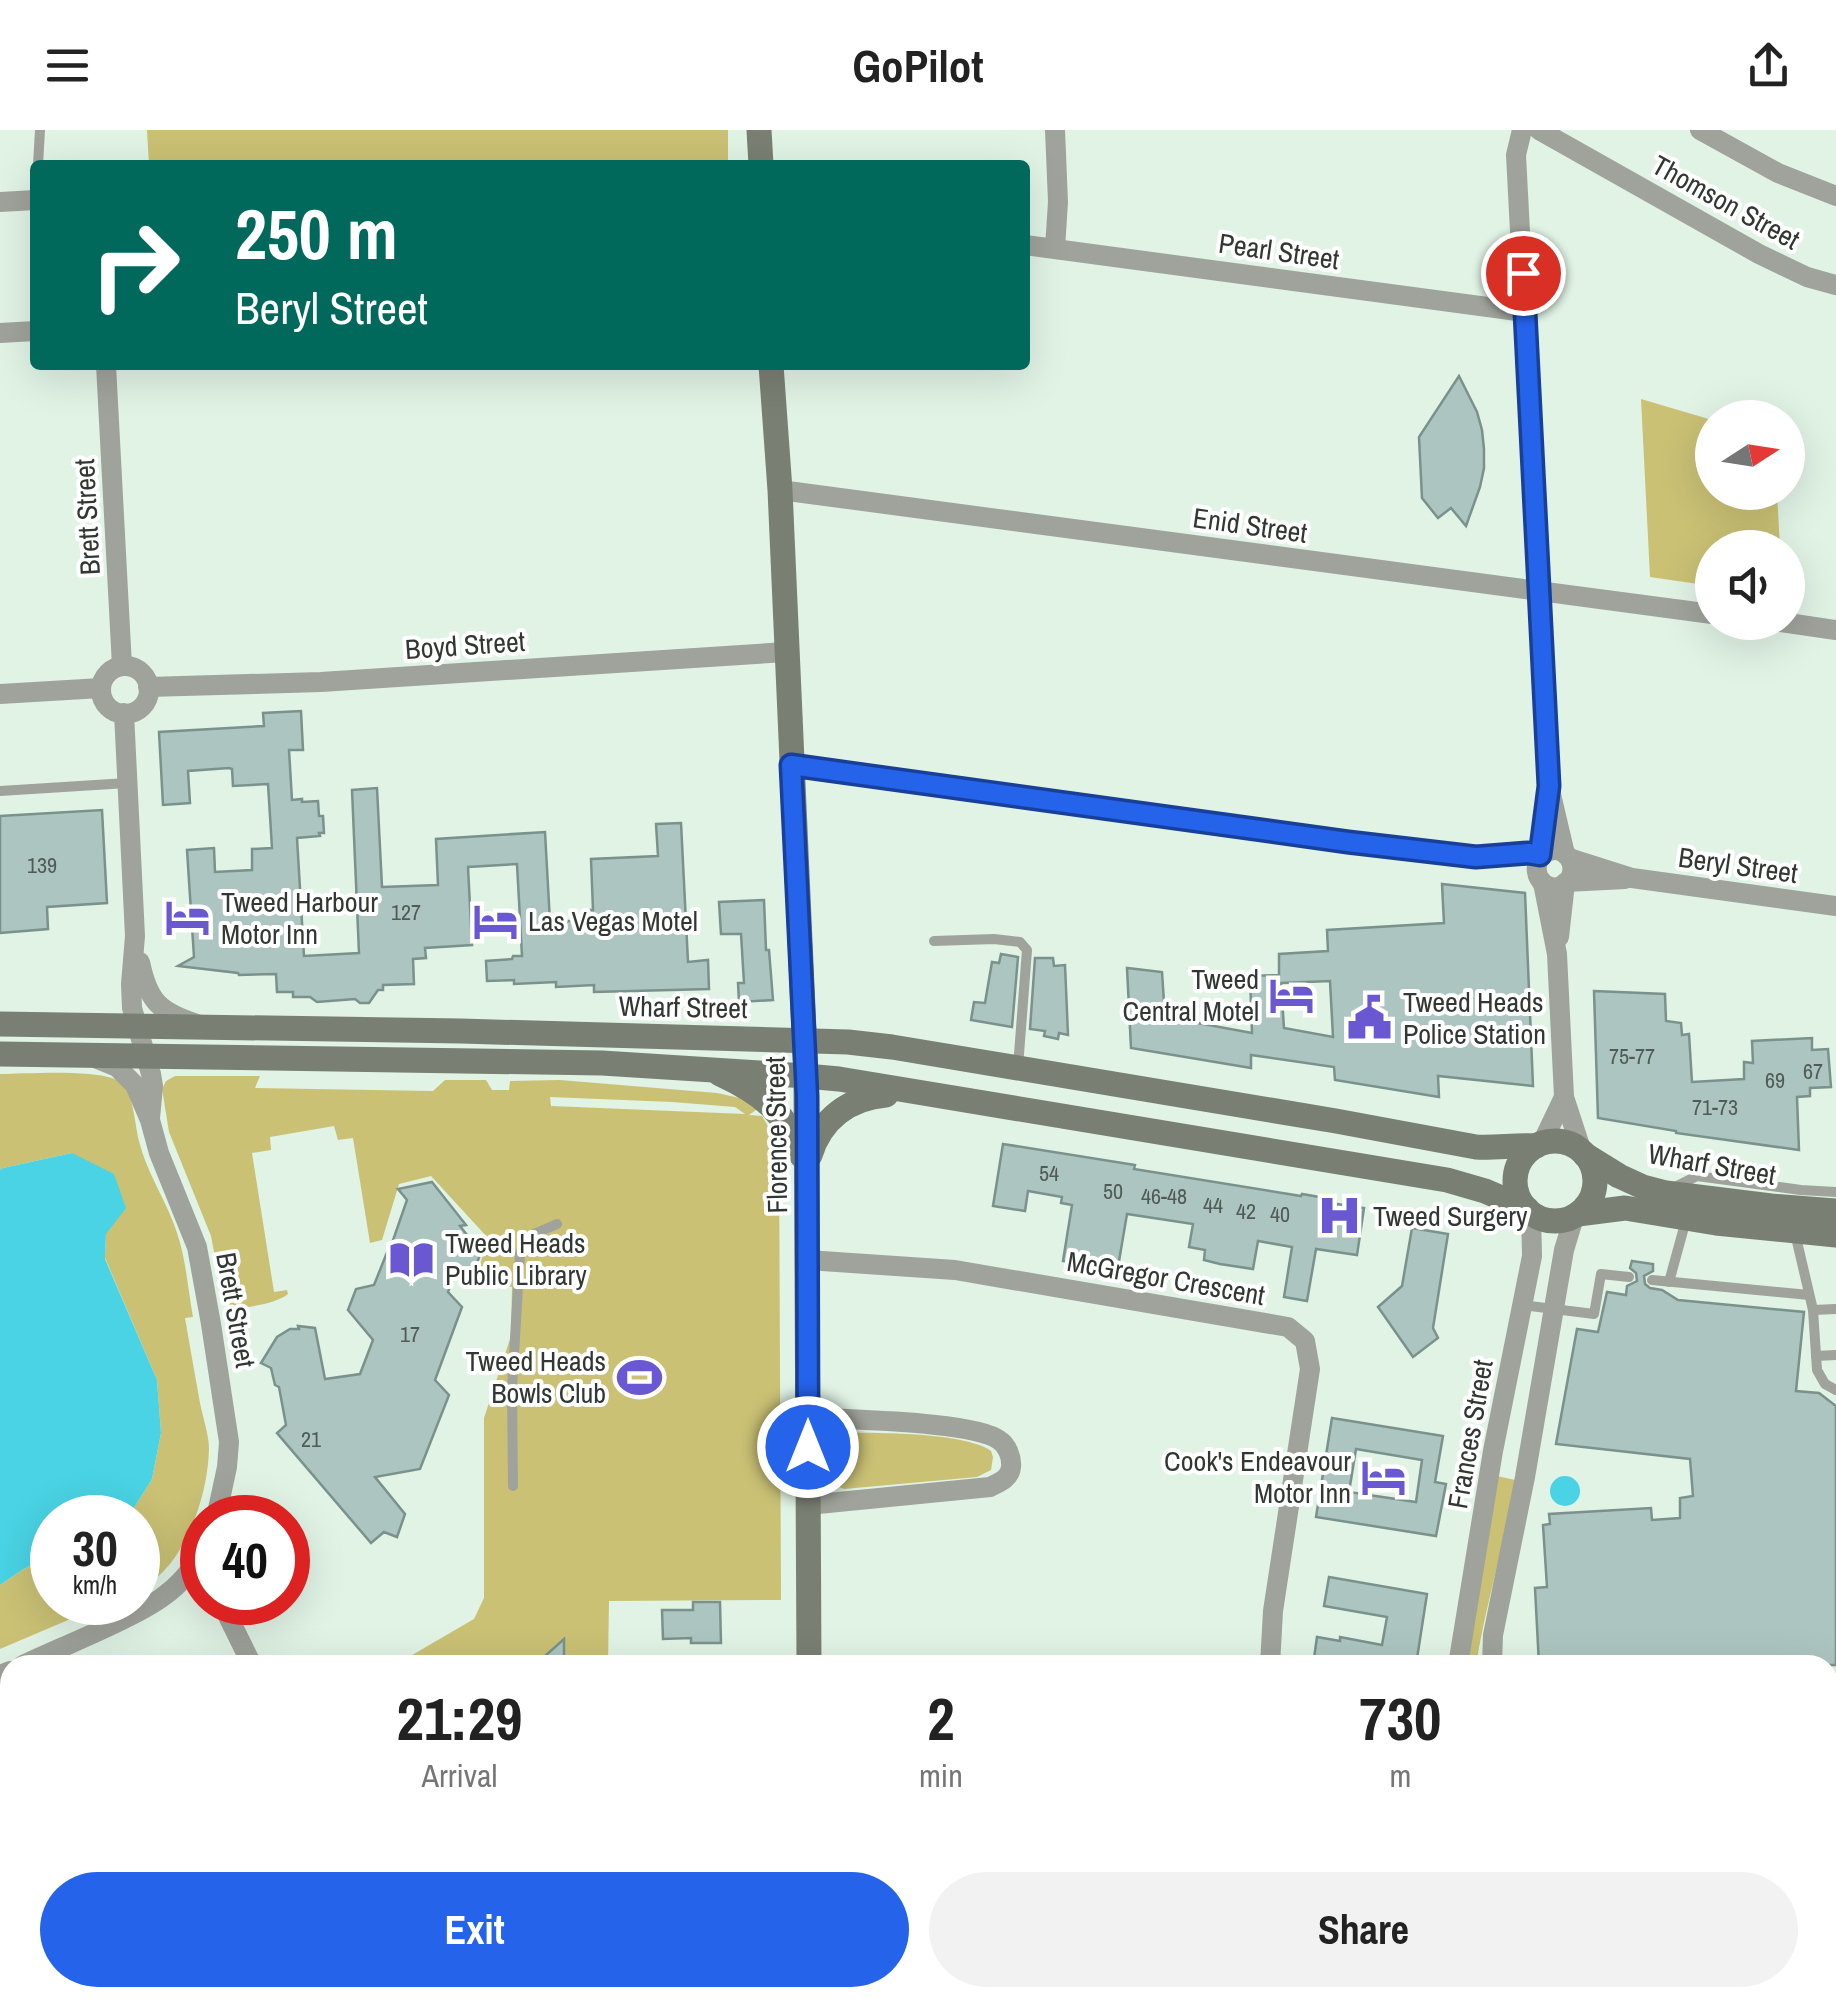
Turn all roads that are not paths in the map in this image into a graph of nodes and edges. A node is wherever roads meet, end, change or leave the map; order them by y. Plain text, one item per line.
1 (40, 130) edge
2 (760, 130) edge
3 (1054, 130) edge
4 (1522, 130) edge
5 (1540, 130) edge
6 (1700, 130) edge
7 (38, 160) edge
8 (761, 160) edge
9 (1836, 196) edge
10 (30, 200) edge
11 (0, 202) edge
12 (1030, 245) edge
13 (1055, 248) junction
14 (1836, 285) edge
15 (1526, 312) junction
16 (30, 331) edge
17 (0, 333) edge
18 (106, 370) edge
19 (771, 370) edge
20 (780, 490) junction
21 (1540, 591) junction
22 (1695, 612) edge
23 (1805, 625) edge
24 (1836, 630) edge
25 (786, 652) junction
26 (122, 666) junction
27 (148, 687) junction
28 (101, 688) junction
29 (0, 694) edge
30 (124, 714) junction
31 (791, 765) junction
32 (128, 783) junction
33 (1549, 786) junction
34 (0, 791) edge
35 (1541, 855) junction
36 (1567, 856) junction
37 (1476, 857) junction
38 (1632, 878) junction
39 (1540, 880) junction
40 (1566, 883) junction
41 (1836, 906) edge
42 (135, 936) junction
43 (934, 940) dead end
44 (1557, 954) junction
45 (0, 1024) edge
46 (137, 1026) junction
47 (210, 1028) junction
48 (804, 1040) junction
49 (0, 1054) edge
50 (82, 1055) junction
51 (146, 1056) junction
52 (1018, 1068) junction
53 (708, 1069) junction
54 (806, 1076) junction
55 (912, 1093) junction
56 (1564, 1097) junction
57 (150, 1120) junction
58 (1539, 1145) junction
59 (1584, 1153) junction
60 (807, 1170) junction
61 (1666, 1192) junction
62 (1836, 1192) edge
63 (1529, 1211) junction
64 (1836, 1211) edge
65 (1576, 1216) junction
66 (1687, 1219) junction
67 (556, 1224) dead end
68 (1795, 1232) junction
69 (1836, 1234) edge
70 (807, 1260) junction
71 (1629, 1278) dead end
72 (1652, 1280) dead end
73 (1669, 1282) junction
74 (1808, 1295) junction
75 (1522, 1304) junction
76 (1836, 1308) edge
77 (1554, 1309) junction
78 (1813, 1310) junction
79 (1836, 1355) edge
80 (1816, 1356) junction
81 (1836, 1390) edge
82 (808, 1418) junction
83 (513, 1486) dead end
84 (221, 1495) edge
85 (808, 1505) junction
86 (180, 1583) edge
87 (232, 1625) edge
88 (45, 1655) edge
89 (247, 1655) edge
90 (809, 1655) edge
91 (1271, 1655) edge
92 (1460, 1655) edge
93 (1493, 1655) edge

1 - 7 lane
2 - 8 main road
3 - 13 street
4 - 15 street
5 - 14 street, Thomson Street
6 - 9 street
10 - 11 street
12 - 13 street, Pearl Street
13 - 15 street, Pearl Street
15 - 21 street
16 - 17 street
18 - 26 street, Brett Street
19 - 20 main road, Florence Street
20 - 21 street, Enid Street
20 - 25 main road, Florence Street
21 - 22 street, Enid Street
21 - 33 street
23 - 24 street
25 - 27 street, Boyd Street
25 - 31 main road, Florence Street
26 - 27 street
26 - 28 street
27 - 30 street
28 - 29 street
28 - 30 street
30 - 32 street, Brett Street
31 - 37 street
31 - 48 main road, Florence Street
32 - 34 lane
32 - 42 street, Brett Street
33 - 35 street
33 - 36 street
35 - 36 street
35 - 37 street
35 - 39 street
36 - 38 street, Beryl Street
36 - 40 street
37 - 39 street
38 - 40 street, Beryl Street
38 - 41 street, Beryl Street
39 - 40 street
39 - 44 street
40 - 44 street
42 - 46 street, Brett Street
42 - 47 street, Brett Street
43 - 52 lane
44 - 56 street
45 - 46 main road, Wharf Street
46 - 47 main road, Wharf Street
46 - 51 street, Brett Street
47 - 48 main road, Wharf Street
48 - 52 main road, Wharf Street
48 - 54 main road, Florence Street
49 - 50 main road, Wharf Street
50 - 51 main road, Wharf Street
50 - 57 street, Brett Street
51 - 53 main road, Wharf Street
51 - 57 street, Brett Street
52 - 58 main road, Wharf Street
53 - 54 main road, Wharf Street
53 - 60 main road
54 - 55 main road, Wharf Street
54 - 60 main road, Florence Street
55 - 60 main road
55 - 63 main road, Wharf Street
56 - 58 street
56 - 59 street
57 - 84 street, Brett Street
58 - 59 main road
58 - 63 main road
59 - 61 main road, Wharf Street
59 - 65 main road
60 - 70 main road, Florence Street
61 - 62 lane
61 - 64 main road, Wharf Street
63 - 65 main road
63 - 75 street, Frances Street
65 - 66 main road, Wharf Street
65 - 77 street
66 - 68 main road, Wharf Street
66 - 73 lane
67 - 83 lane
68 - 69 main road, Wharf Street
68 - 74 lane
70 - 82 main road, Florence Street
70 - 91 street, McGregor Crescent
71 - 77 lane
72 - 73 lane
73 - 74 lane
74 - 78 lane
75 - 77 lane
75 - 92 street, Frances Street
76 - 78 lane
77 - 93 street
78 - 80 lane
79 - 80 lane
80 - 81 lane
82 - 85 main road, Florence Street
82 - 85 street
85 - 90 main road, Florence Street
86 - 88 street
87 - 89 street

